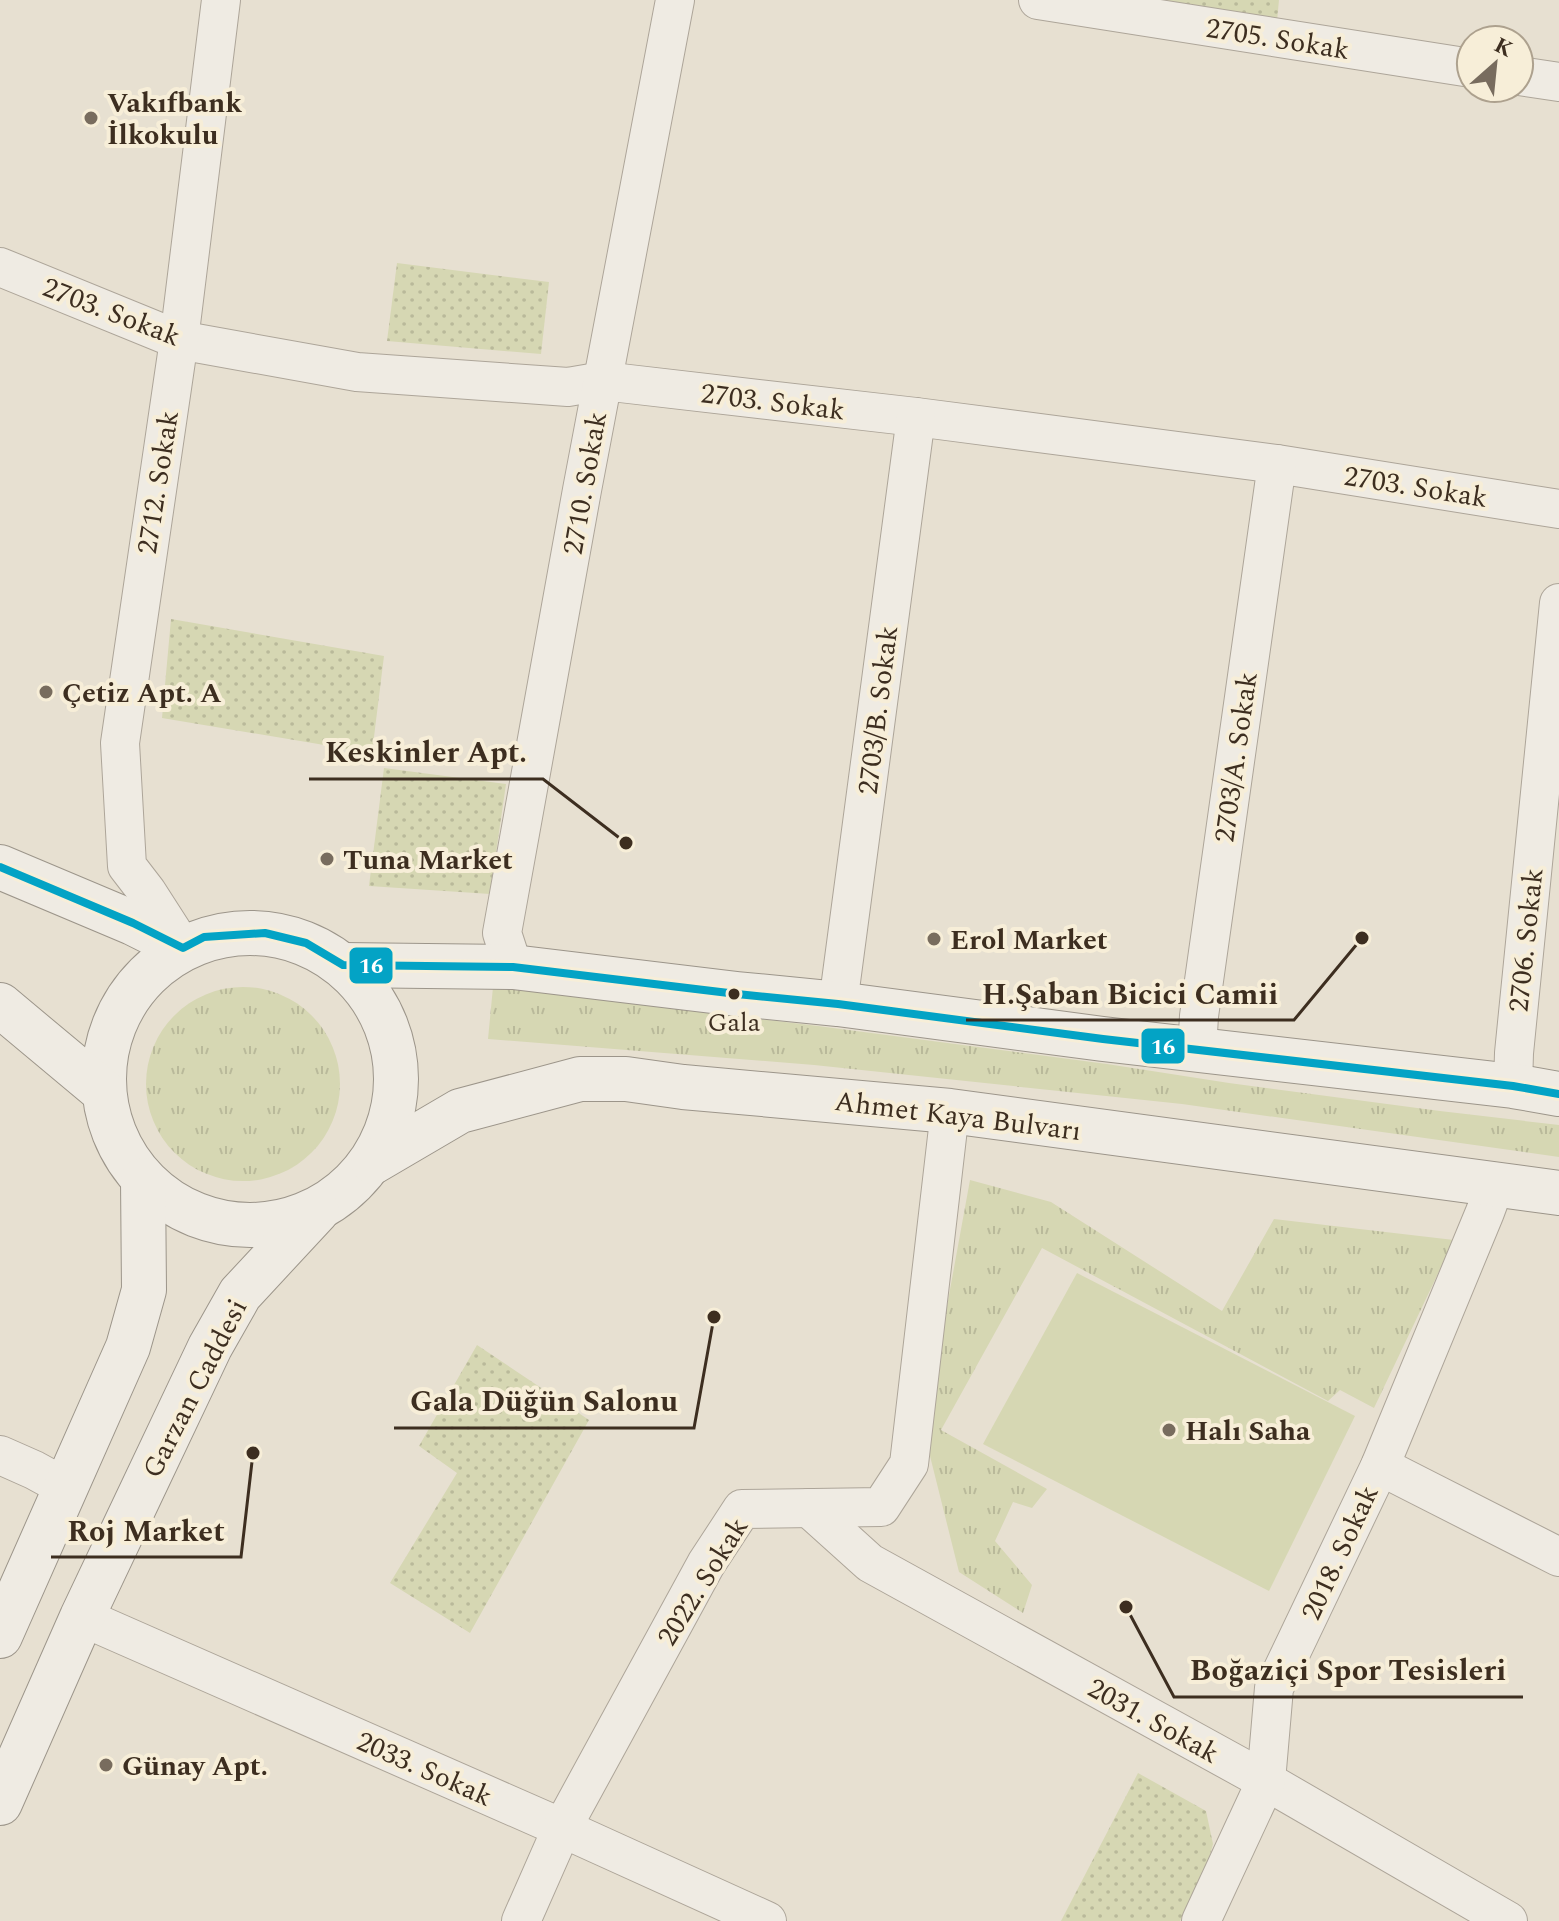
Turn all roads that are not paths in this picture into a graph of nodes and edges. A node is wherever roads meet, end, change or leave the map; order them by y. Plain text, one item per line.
1 (221, 0) edge
2 (675, 0) edge
3 (1038, 0) edge
4 (1455, 65) edge
5 (1535, 78) edge
6 (1559, 82) edge
7 (0, 267) edge
8 (179, 340) junction
9 (603, 381) junction
10 (916, 417) junction
11 (1277, 464) junction
12 (1559, 509) edge
13 (1559, 603) edge
14 (0, 867) edge
15 (183, 948) junction
16 (343, 965) junction
17 (513, 967) junction
18 (838, 1004) junction
19 (0, 1005) edge
20 (1197, 1050) junction
21 (1513, 1086) junction
22 (103, 1091) junction
23 (1559, 1094) edge
24 (950, 1111) junction
25 (373, 1162) junction
26 (143, 1180) junction
27 (1495, 1185) junction
28 (1559, 1193) edge
29 (317, 1211) junction
30 (0, 1455) edge
31 (1380, 1466) junction
32 (67, 1488) junction
33 (809, 1508) junction
34 (1559, 1557) edge
35 (82, 1617) junction
36 (0, 1636) edge
37 (1266, 1781) junction
38 (0, 1803) edge
39 (562, 1828) junction
40 (521, 1921) edge
41 (767, 1921) edge
42 (1201, 1921) edge
43 (1508, 1921) edge

1 - 8 street, 2712. Sokak
2 - 9 street, 2710. Sokak
3 - 4 street, 2705. Sokak
5 - 6 street
7 - 8 street, 2703. Sokak
8 - 9 street, 2703. Sokak
8 - 15 street, 2712. Sokak
9 - 10 street, 2703. Sokak
9 - 17 street, 2710. Sokak
10 - 11 street, 2703. Sokak
10 - 18 street, 2703/B. Sokak
11 - 12 street, 2703. Sokak
11 - 20 street, 2703/A. Sokak
13 - 21 street, 2706. Sokak
14 - 15 main road
15 - 16 main road
15 - 22 main road
16 - 17 main road
16 - 25 main road
17 - 18 main road
18 - 20 main road
19 - 22 main road
20 - 21 main road
21 - 23 main road
22 - 26 main road
24 - 25 main road, Ahmet Kaya Bulvarı
24 - 27 main road, Ahmet Kaya Bulvarı
24 - 33 street, 2022. Sokak
25 - 29 main road
26 - 29 main road
26 - 32 main road
27 - 28 main road, Ahmet Kaya Bulvarı
27 - 31 street, 2018. Sokak
29 - 35 main road, Garzan Caddesi
30 - 32 street
31 - 34 street
31 - 37 street, 2018. Sokak
32 - 36 main road
33 - 37 street, 2031. Sokak
33 - 39 street, 2022. Sokak
35 - 38 main road, Garzan Caddesi
35 - 39 street, 2033. Sokak
37 - 42 street, 2018. Sokak
37 - 43 street, 2031. Sokak
39 - 40 street, 2022. Sokak
39 - 41 street, 2033. Sokak

